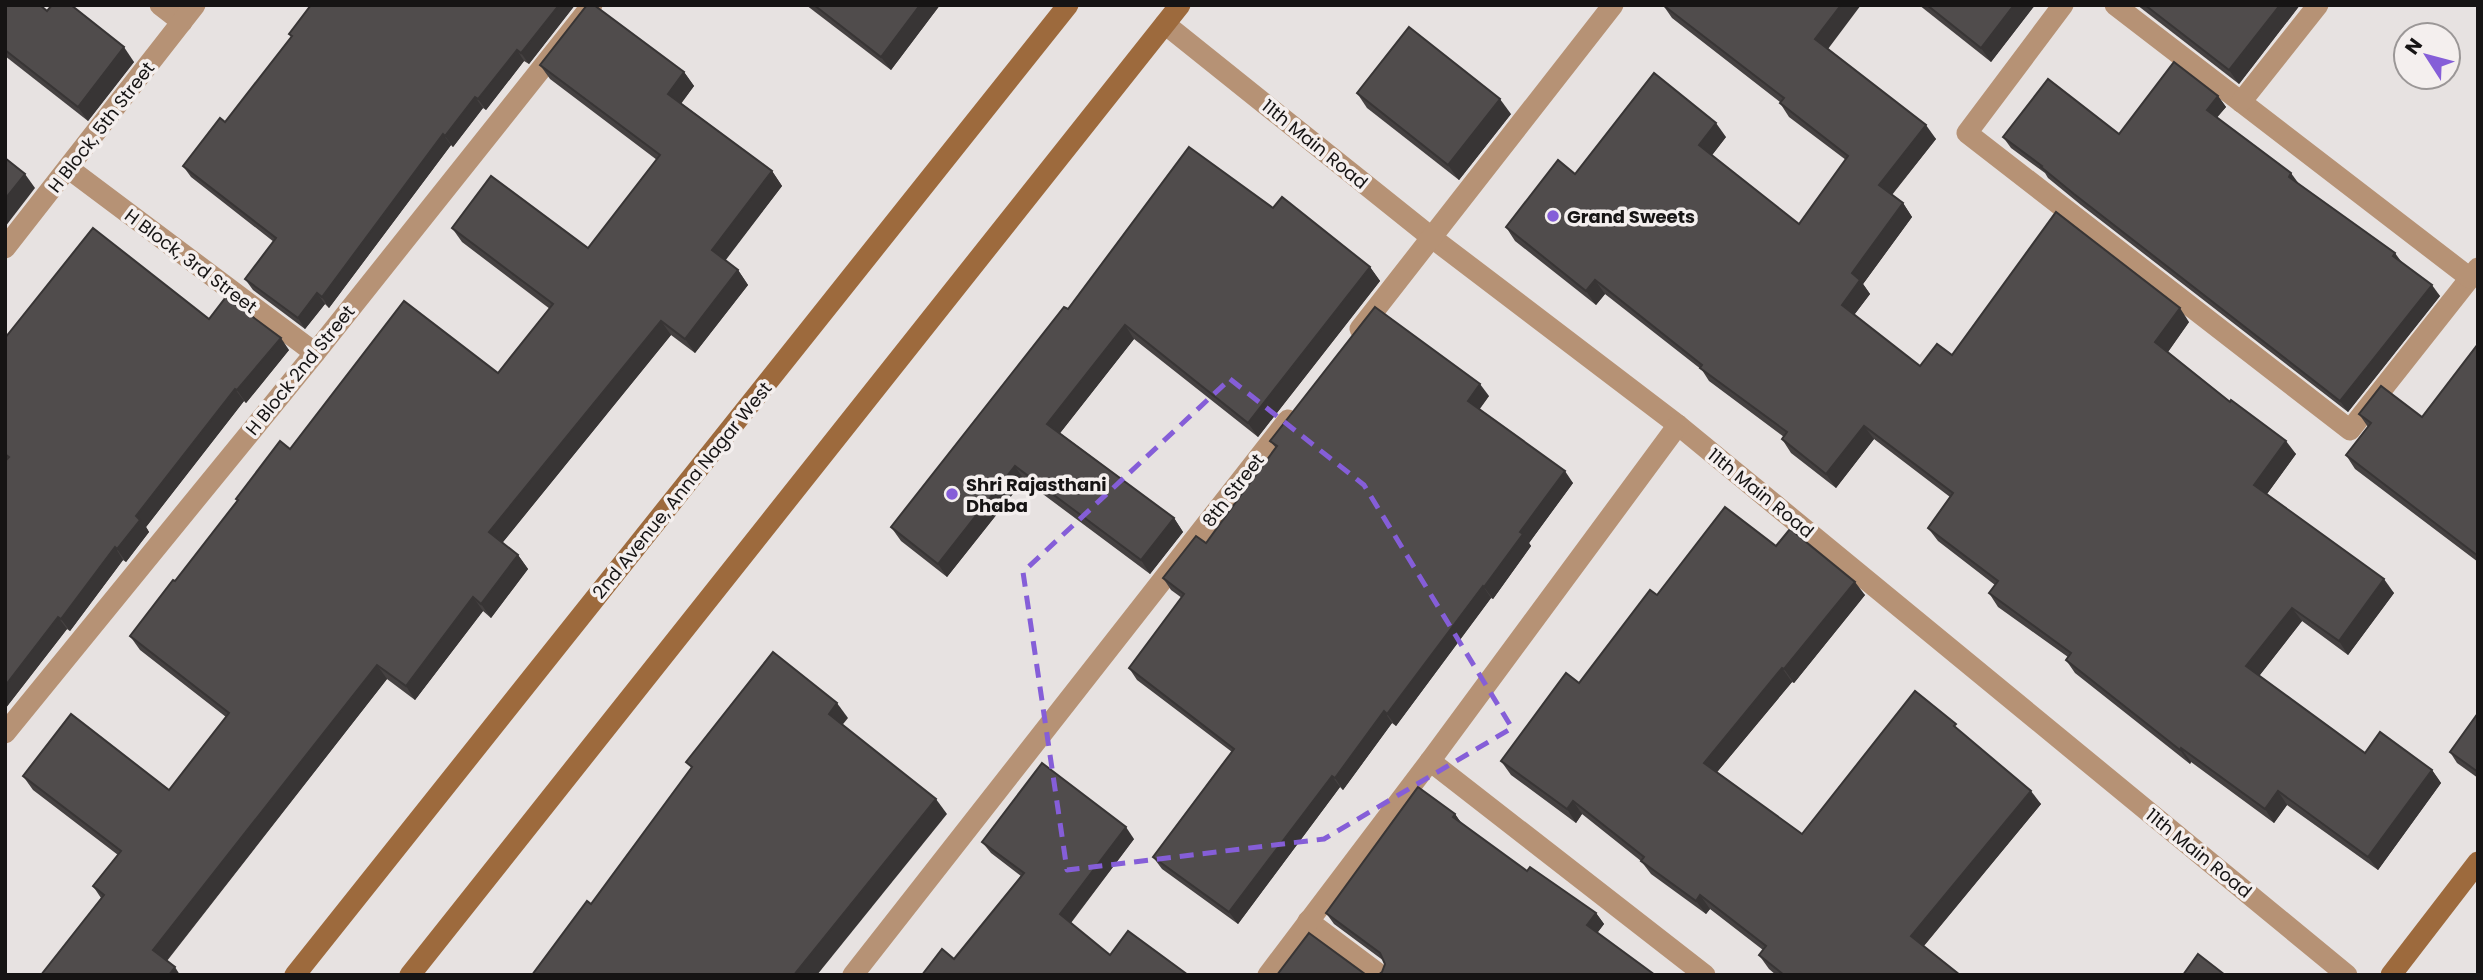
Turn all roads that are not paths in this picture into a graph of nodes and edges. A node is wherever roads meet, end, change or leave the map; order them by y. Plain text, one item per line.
1 (160, 5) edge
2 (592, 5) edge
3 (1068, 5) edge
4 (1180, 5) edge
5 (1613, 5) edge
6 (2063, 5) edge
7 (2115, 5) edge
8 (2318, 5) edge
9 (189, 14) edge
10 (1165, 24) junction
11 (2241, 102) junction
12 (68, 168) junction
13 (1431, 237) junction
14 (5, 248) edge
15 (2474, 273) edge
16 (1345, 347) edge
17 (315, 353) junction
18 (1302, 402) edge
19 (1678, 425) junction
20 (5, 733) edge
21 (1430, 761) junction
22 (2478, 862) edge
23 (1308, 921) junction
24 (295, 975) edge
25 (410, 975) edge
26 (853, 975) edge
27 (1268, 975) edge
28 (1380, 975) edge
29 (1705, 975) edge
30 (2347, 975) edge
31 (2391, 975) edge

1 - 9 street
2 - 17 street, H Block 2nd Street
3 - 24 main road, 2nd Avenue, Anna Nagar West
4 - 10 main road
5 - 13 street
6 - 15 street
7 - 11 street
8 - 11 street
9 - 12 street, H Block, 5th Street
10 - 13 street, 11th Main Road
10 - 25 main road
11 - 15 street
12 - 14 street, H Block, 5th Street
12 - 17 street, H Block, 3rd Street
13 - 16 street
13 - 19 street, 11th Main Road
17 - 20 street, H Block 2nd Street
18 - 26 street, 8th Street
19 - 21 street
19 - 30 street, 11th Main Road
21 - 23 street
21 - 29 street
22 - 31 main road
23 - 27 street
23 - 28 street

